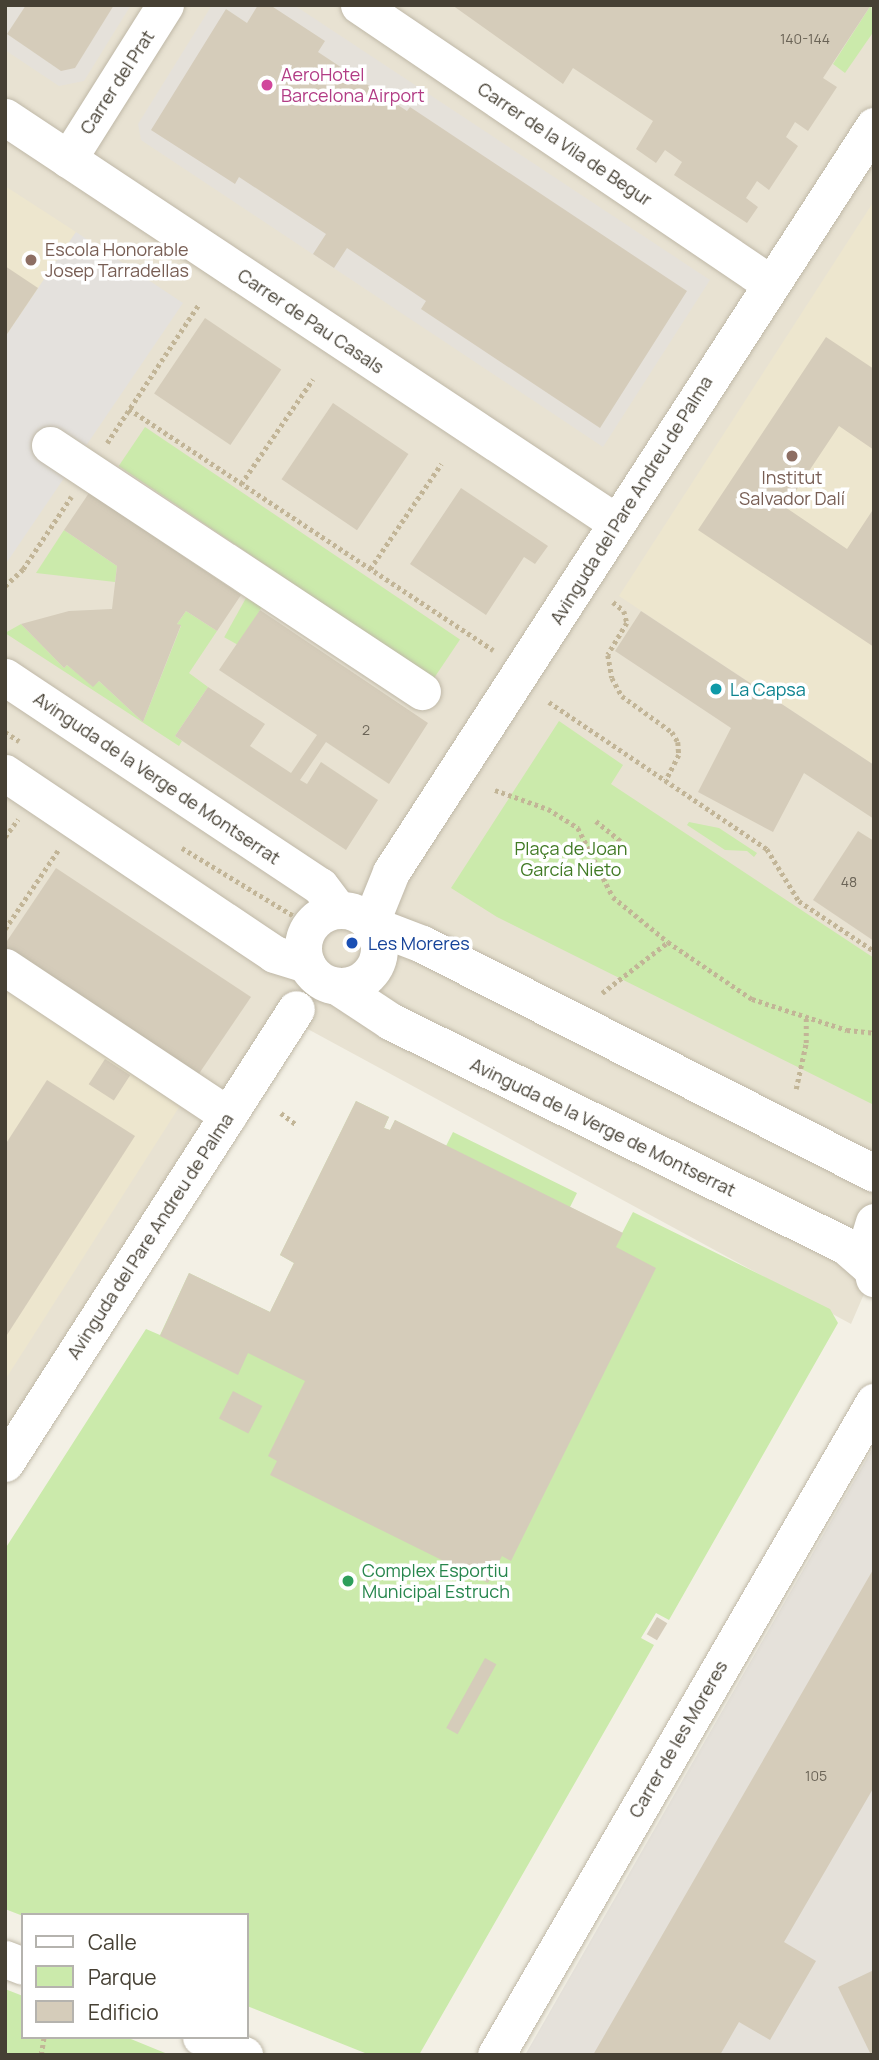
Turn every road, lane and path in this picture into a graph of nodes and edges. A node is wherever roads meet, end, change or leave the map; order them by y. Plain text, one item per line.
1 (165, 5) edge
2 (359, 5) edge
3 (5, 117) edge
4 (874, 126) edge
5 (68, 159) junction
6 (770, 283) junction
7 (313, 379) dead end
8 (129, 409) dead end
9 (50, 445) dead end
10 (441, 464) dead end
11 (241, 484) junction
12 (617, 523) junction
13 (370, 569) junction
14 (613, 602) dead end
15 (493, 650) dead end
16 (5, 677) edge
17 (422, 691) dead end
18 (549, 702) dead end
19 (5, 773) edge
20 (666, 781) junction
21 (495, 790) dead end
22 (19, 818) dead end
23 (596, 821) dead end
24 (5, 837) edge
25 (61, 846) dead end
26 (628, 847) dead end
27 (285, 902) dead end
28 (279, 911) dead end
29 (353, 915) junction
30 (5, 929) edge
31 (668, 942) junction
32 (874, 951) edge
33 (5, 968) edge
34 (318, 975) junction
35 (602, 993) dead end
36 (806, 1018) junction
37 (874, 1033) edge
38 (796, 1089) dead end
39 (281, 1113) dead end
40 (228, 1115) junction
41 (297, 1125) dead end
42 (874, 1173) edge
43 (874, 1222) edge
44 (872, 1272) edge
45 (874, 1391) edge
46 (867, 1413) edge
47 (5, 1463) edge
48 (206, 2039) edge
49 (244, 2055) edge
50 (496, 2055) edge

1 - 5 street, Carrer del Prat
2 - 6 street, Carrer de la Vila de Begur
3 - 5 street, Carrer de Pau Casals
4 - 6 street, Avinguda del Pare Andreu de Palma
5 - 12 street, Carrer de Pau Casals
6 - 12 street, Avinguda del Pare Andreu de Palma
7 - 11 path
8 - 11 path
9 - 17 street
10 - 13 path
11 - 13 path
12 - 29 street, Avinguda del Pare Andreu de Palma
13 - 15 path
14 - 20 path
16 - 29 street, Avinguda de la Verge de Montserrat
18 - 20 path
19 - 34 street, Avinguda de la Verge de Montserrat
20 - 32 path
21 - 31 path
22 - 24 path
23 - 26 path
25 - 30 path
27 - 28 path
29 - 34 street
29 - 34 street
29 - 42 street, Avinguda de la Verge de Montserrat
31 - 35 path
31 - 36 path
33 - 40 street
34 - 40 street, Avinguda del Pare Andreu de Palma
34 - 44 street, Avinguda de la Verge de Montserrat
36 - 37 path
36 - 38 path
39 - 41 path
40 - 47 street, Avinguda del Pare Andreu de Palma
43 - 44 street
45 - 46 street, Carrer de les Moreres
46 - 50 street, Carrer de les Moreres
48 - 49 street

